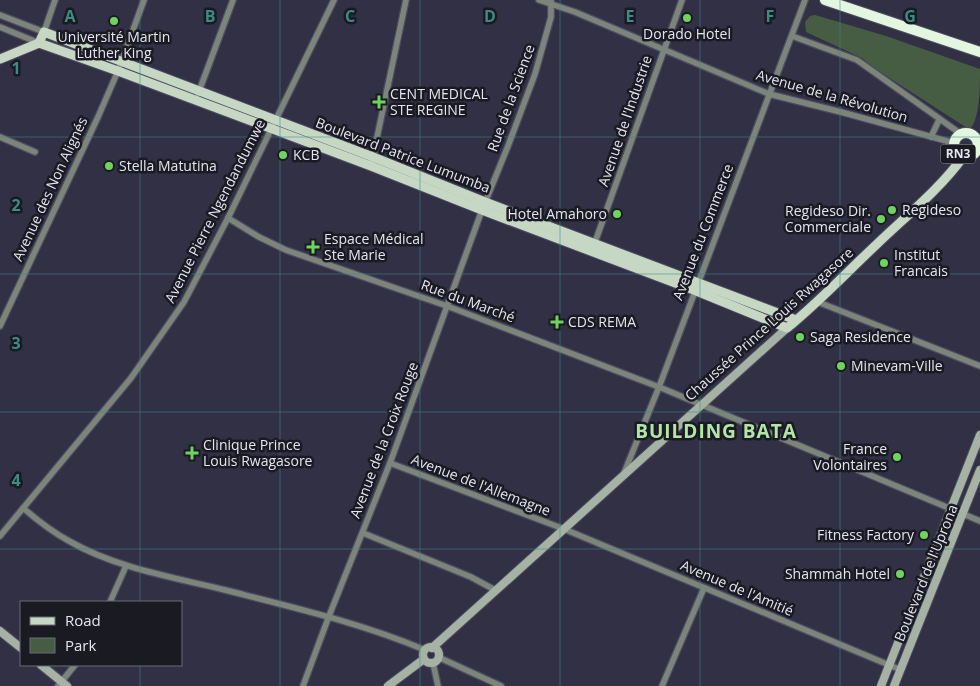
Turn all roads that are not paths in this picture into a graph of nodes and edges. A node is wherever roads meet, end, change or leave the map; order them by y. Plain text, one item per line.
1 (56, 0) edge
2 (144, 0) edge
3 (233, 0) edge
4 (334, 0) edge
5 (406, 0) edge
6 (539, 0) edge
7 (682, 0) edge
8 (805, 0) edge
9 (824, 0) edge
10 (551, 2) edge
11 (0, 15) edge
12 (0, 27) edge
13 (44, 32) junction
14 (792, 36) junction
15 (39, 43) junction
16 (663, 50) junction
17 (980, 52) edge
18 (0, 59) edge
19 (119, 66) junction
20 (769, 94) junction
21 (198, 96) junction
22 (276, 120) junction
23 (940, 120) junction
24 (272, 130) junction
25 (0, 137) edge
26 (931, 137) junction
27 (958, 139) junction
28 (978, 147) edge
29 (35, 152) dead end
30 (963, 157) junction
31 (372, 161) junction
32 (483, 206) junction
33 (228, 218) junction
34 (593, 248) junction
35 (696, 286) junction
36 (818, 302) junction
37 (446, 306) junction
38 (796, 320) junction
39 (0, 326) edge
40 (787, 328) junction
41 (980, 366) edge
42 (659, 386) junction
43 (701, 404) junction
44 (980, 434) edge
45 (390, 463) junction
46 (980, 470) edge
47 (624, 473) junction
48 (23, 508) junction
49 (951, 509) junction
50 (963, 513) junction
51 (980, 521) edge
52 (564, 529) junction
53 (363, 533) junction
54 (0, 536) edge
55 (126, 566) junction
56 (704, 588) junction
57 (495, 590) junction
58 (110, 601) edge
59 (329, 616) junction
60 (0, 631) edge
61 (20, 647) edge
62 (428, 649) junction
63 (424, 659) junction
64 (436, 660) junction
65 (42, 666) edge
66 (74, 666) edge
67 (889, 666) junction
68 (900, 670) junction
69 (63, 685) edge
70 (303, 686) edge
71 (388, 686) edge
72 (438, 686) edge
73 (501, 686) edge
74 (662, 686) edge
75 (881, 686) edge
76 (894, 686) edge

1 - 13 street
2 - 19 street, Avenue des Non Alignés
3 - 21 street
4 - 22 street, Avenue Pierre Ngendandumwe
5 - 31 street
6 - 10 street, Avenue de la Révolution
7 - 16 street, Avenue de l'Industrie
8 - 14 street, Avenue du Commerce
9 - 17 highway
10 - 16 street, Avenue de la Révolution
10 - 32 street, Rue de la Science
11 - 13 street, Boulevard Patrice Lumumba
12 - 15 street, Boulevard Patrice Lumumba
13 - 15 main road
13 - 19 main road, Boulevard Patrice Lumumba
14 - 20 street, Avenue du Commerce
14 - 23 street
15 - 18 main road
15 - 19 main road, Boulevard Patrice Lumumba
16 - 20 street, Avenue de la Révolution
16 - 34 street, Avenue de l'Industrie
19 - 21 main road, Boulevard Patrice Lumumba
19 - 39 street, Avenue des Non Alignés
20 - 26 street, Avenue de la Révolution
20 - 35 street, Avenue du Commerce
21 - 22 main road, Boulevard Patrice Lumumba
21 - 24 main road, Boulevard Patrice Lumumba
22 - 24 street, Avenue Pierre Ngendandumwe
22 - 31 main road, Boulevard Patrice Lumumba
23 - 26 street
23 - 27 street
24 - 31 main road, Boulevard Patrice Lumumba
24 - 33 street, Avenue Pierre Ngendandumwe
25 - 29 street
26 - 27 street, Avenue de la Révolution
27 - 28 highway, RN3
27 - 30 highway, RN3
28 - 30 highway, RN3
30 - 36 main road, Chaussée Prince Louis Rwagasore
31 - 32 main road, Boulevard Patrice Lumumba
32 - 34 main road, Boulevard Patrice Lumumba
32 - 37 street, Avenue de la Croix Rouge
33 - 37 street, Rue du Marché
33 - 48 street, Avenue Pierre Ngendandumwe
34 - 35 main road, Boulevard Patrice Lumumba
35 - 38 main road, Boulevard Patrice Lumumba
35 - 40 main road, Boulevard Patrice Lumumba
35 - 42 street, Avenue du Commerce
36 - 38 main road, Chaussée Prince Louis Rwagasore
36 - 41 street
37 - 42 street, Rue du Marché
37 - 45 street, Avenue de la Croix Rouge
38 - 40 main road, Chaussée Prince Louis Rwagasore
40 - 43 street, Chaussée Prince Louis Rwagasore
42 - 43 street, Rue du Marché
42 - 47 street, Avenue du Commerce
43 - 47 street, Chaussée Prince Louis Rwagasore
43 - 49 street, Rue du Marché
44 - 49 street, Boulevard de l'Uprona
45 - 52 street, Avenue de l'Allemagne
45 - 53 street, Avenue de la Croix Rouge
46 - 50 street, Boulevard de l'Uprona
47 - 52 street, Chaussée Prince Louis Rwagasore
48 - 54 street, Avenue Pierre Ngendandumwe
48 - 55 street
49 - 50 street, Rue du Marché
49 - 67 street, Boulevard de l'Uprona
50 - 51 street, Rue du Marché
50 - 68 street, Boulevard de l'Uprona
52 - 56 street, Avenue de l'Amitié
52 - 57 street, Chaussée Prince Louis Rwagasore
53 - 57 street
53 - 59 street, Avenue de la Croix Rouge
55 - 58 street
55 - 59 street
56 - 67 street, Avenue de l'Amitié
56 - 74 street
57 - 62 street, Chaussée Prince Louis Rwagasore
59 - 62 street
59 - 70 street, Avenue de la Croix Rouge
60 - 61 street
62 - 63 street
62 - 64 street
63 - 64 street
63 - 71 street
64 - 72 street
64 - 73 street
65 - 69 street
66 - 69 street
67 - 68 street, Avenue de l'Amitié
67 - 75 street, Boulevard de l'Uprona
68 - 76 street, Boulevard de l'Uprona

